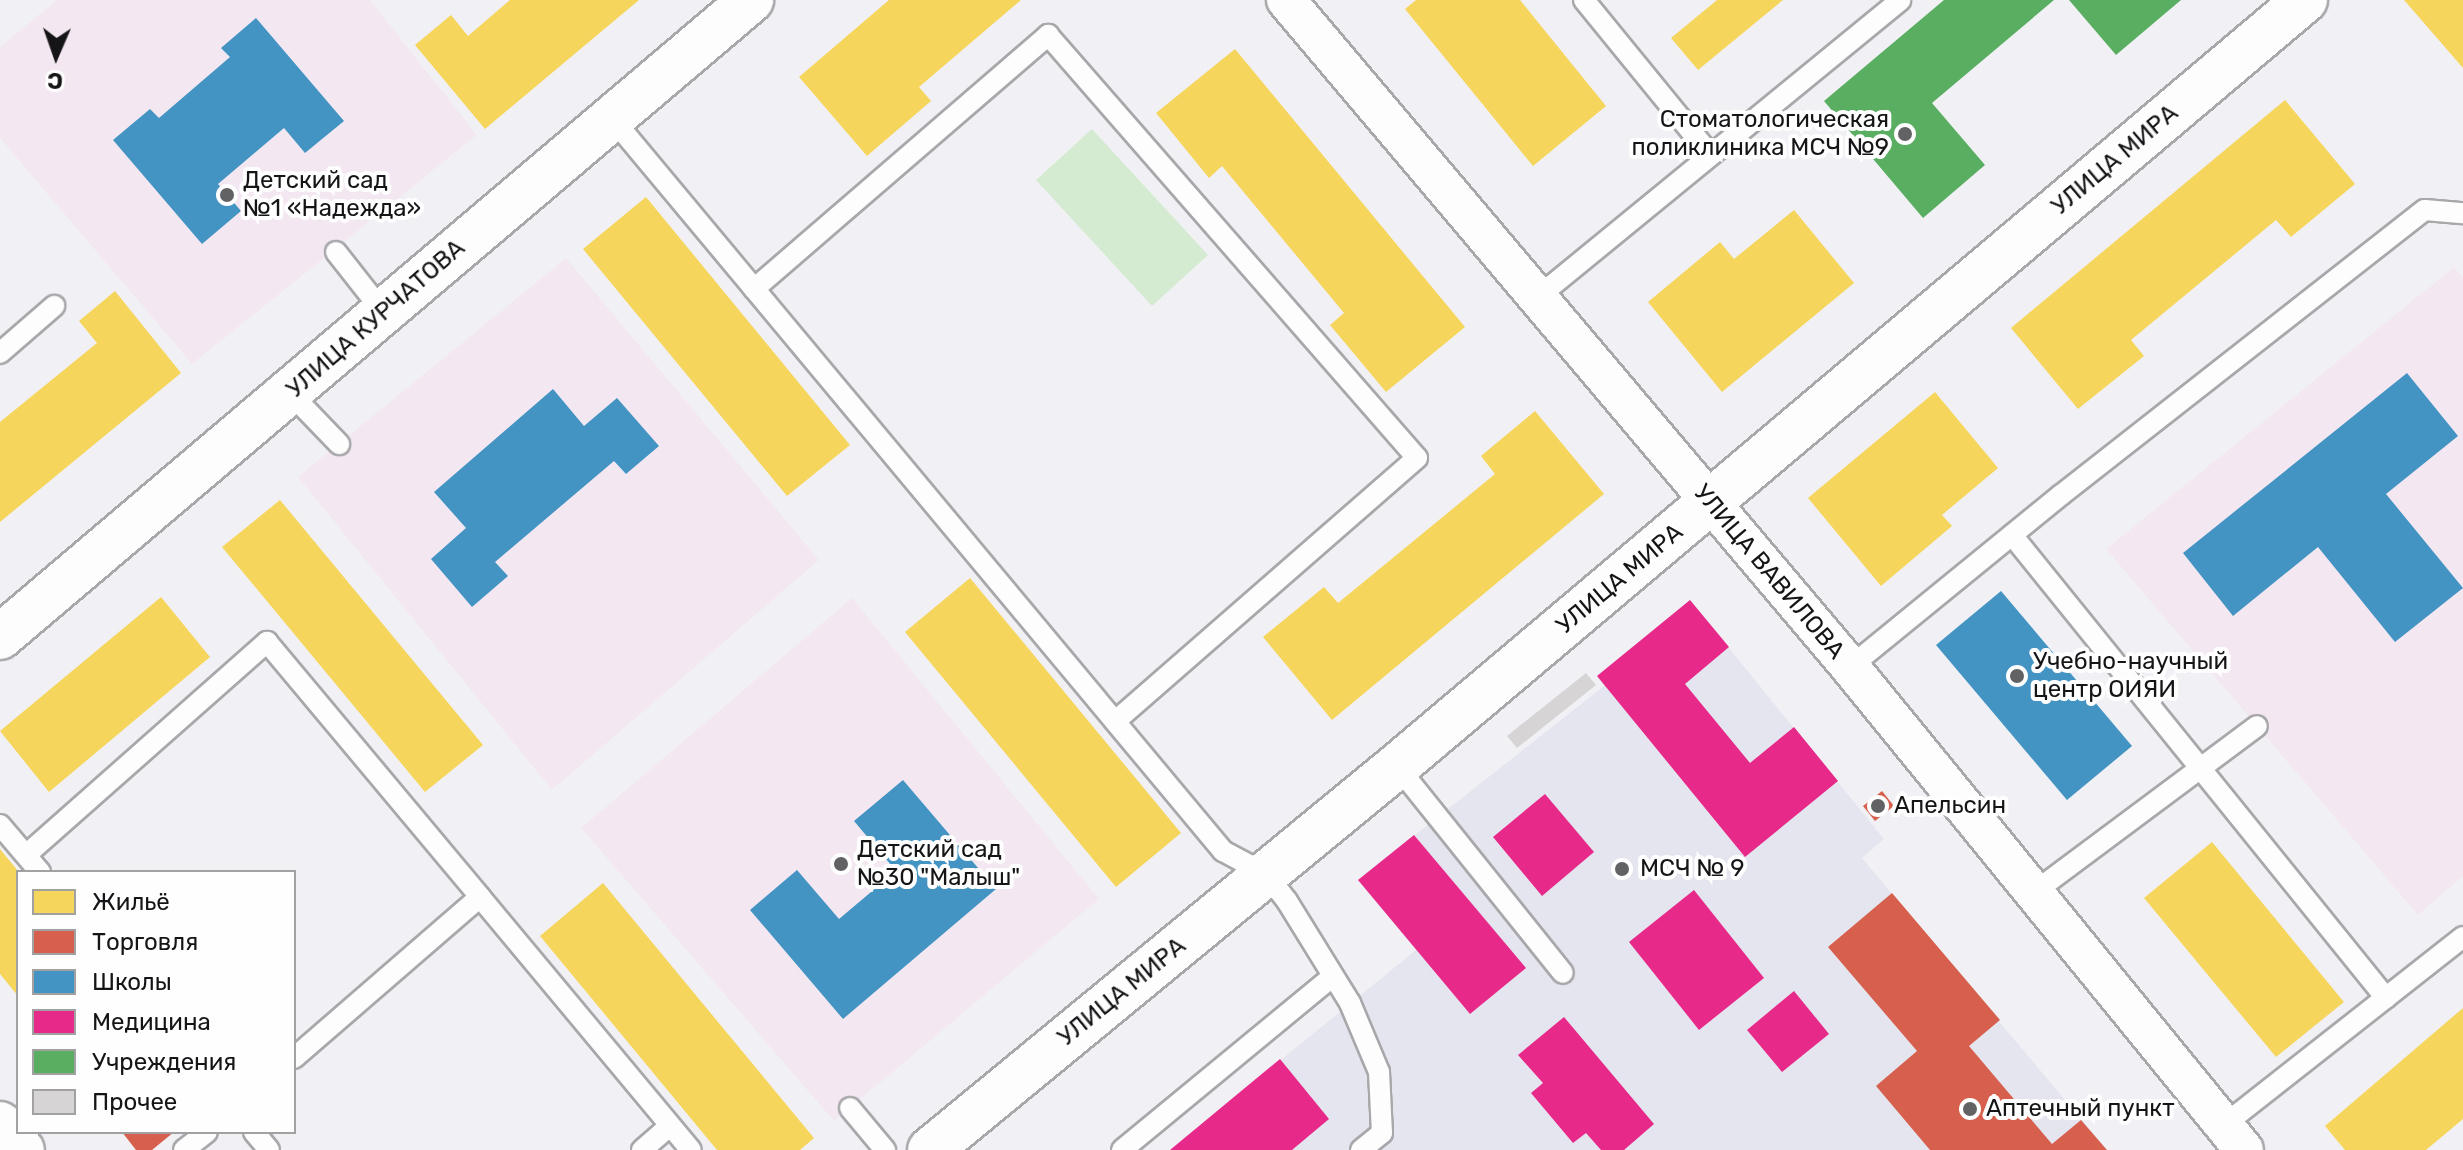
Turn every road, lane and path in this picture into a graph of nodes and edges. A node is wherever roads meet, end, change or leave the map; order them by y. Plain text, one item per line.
1 (751, 0) edge
2 (1286, 0) edge
3 (1584, 0) edge
4 (1900, 0) edge
5 (2305, 0) edge
6 (611, 117) junction
7 (1709, 153) junction
8 (2463, 213) edge
9 (336, 252) dead end
10 (754, 289) junction
11 (1539, 296) junction
12 (54, 306) dead end
13 (384, 313) junction
14 (0, 353) edge
15 (290, 393) junction
16 (339, 444) dead end
17 (1711, 503) junction
18 (2012, 535) junction
19 (0, 637) edge
20 (1850, 667) junction
21 (1116, 721) junction
22 (2257, 726) dead end
23 (1397, 766) junction
24 (2200, 768) junction
25 (0, 825) edge
26 (26, 855) junction
27 (38, 870) edge
28 (1266, 874) junction
29 (2033, 893) junction
30 (480, 897) junction
31 (2463, 937) edge
32 (1563, 973) dead end
33 (1333, 976) junction
34 (2386, 998) junction
35 (296, 1056) edge
36 (850, 1108) dead end
37 (0, 1124) edge
38 (670, 1126) junction
39 (204, 1134) edge
40 (256, 1134) edge
41 (2234, 1138) edge
42 (22, 1150) edge
43 (184, 1150) edge
44 (269, 1150) edge
45 (642, 1150) edge
46 (691, 1150) edge
47 (885, 1150) edge
48 (930, 1150) edge
49 (1122, 1150) edge
50 (1361, 1150) edge

1 - 6 main road, УЛИЦА КУРЧАТОВА
2 - 11 street, УЛИЦА ВАВИЛОВА
3 - 7 lane
4 - 7 lane
5 - 17 main road, УЛИЦА МИРА
6 - 10 lane
6 - 13 main road, УЛИЦА КУРЧАТОВА
7 - 11 lane
8 - 18 lane
9 - 13 lane
10 - 21 lane
10 - 21 lane
11 - 17 street, УЛИЦА ВАВИЛОВА
12 - 14 lane
13 - 15 main road, УЛИЦА КУРЧАТОВА
15 - 16 lane
15 - 19 main road, УЛИЦА КУРЧАТОВА
17 - 20 street, УЛИЦА ВАВИЛОВА
17 - 23 main road, УЛИЦА МИРА
18 - 20 lane
18 - 24 lane
20 - 29 street, УЛИЦА ВАВИЛОВА
21 - 28 lane
22 - 24 lane
23 - 28 main road, УЛИЦА МИРА
23 - 32 lane
24 - 29 lane
24 - 34 lane
25 - 26 lane
26 - 27 lane
26 - 30 lane
28 - 33 lane
28 - 48 main road, УЛИЦА МИРА
29 - 41 street, УЛИЦА ВАВИЛОВА
30 - 35 lane
30 - 38 lane
31 - 34 lane
33 - 49 lane
33 - 50 lane
34 - 41 lane
36 - 47 lane
37 - 42 main road
38 - 45 lane
38 - 46 lane
39 - 43 lane
40 - 44 lane

